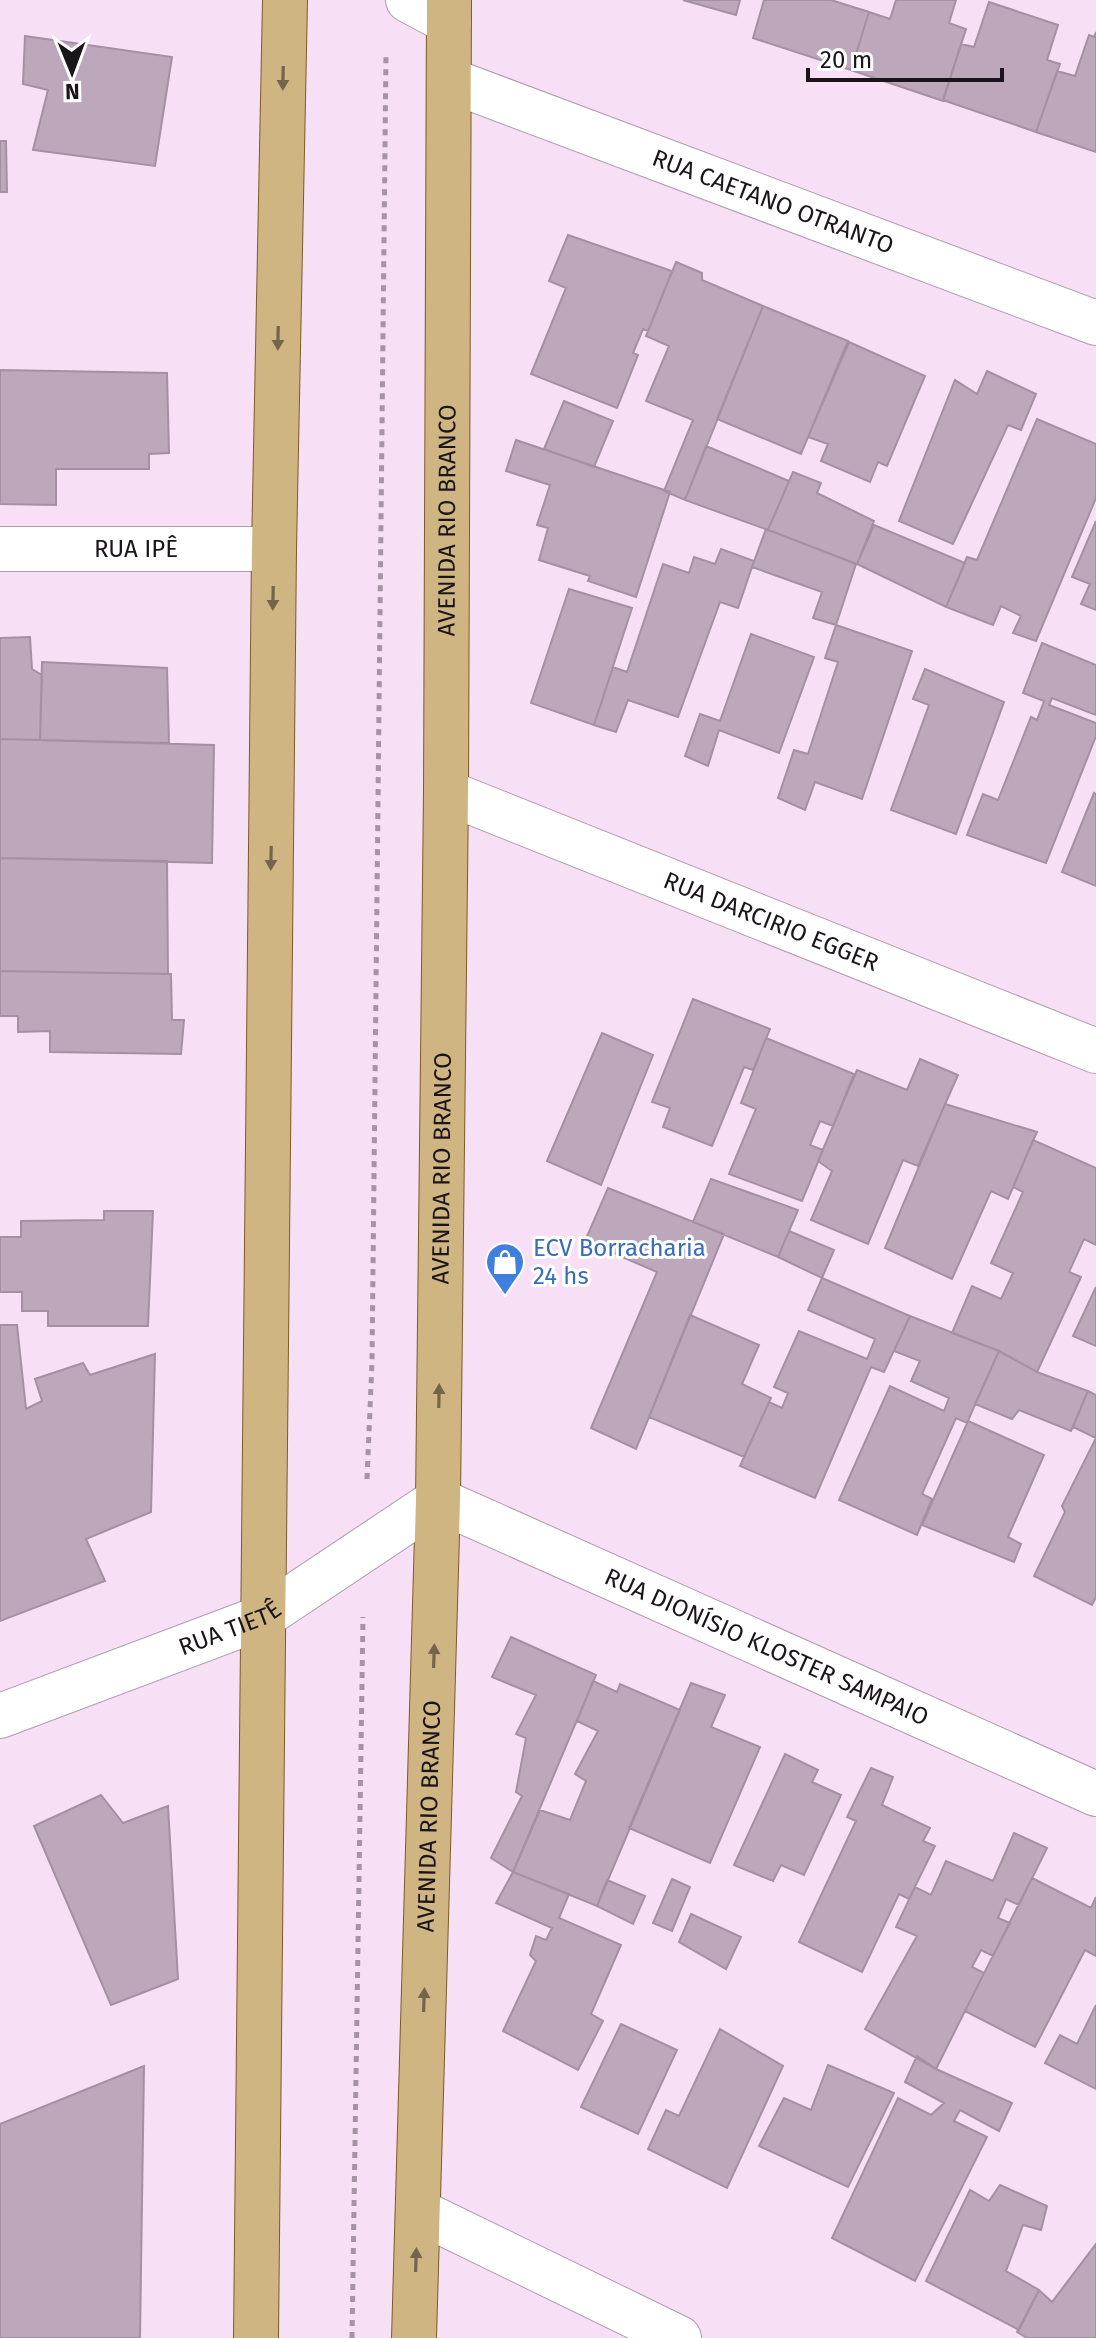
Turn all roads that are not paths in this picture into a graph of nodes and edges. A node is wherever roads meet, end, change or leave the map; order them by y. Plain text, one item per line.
1 (285, 0) edge
2 (408, 0) edge
3 (449, 11) edge
4 (449, 80) junction
5 (1096, 323) edge
6 (0, 549) edge
7 (274, 549) junction
8 (446, 792) junction
9 (1096, 1051) edge
10 (438, 1500) junction
11 (263, 1617) junction
12 (0, 1716) edge
13 (1096, 1794) edge
14 (418, 2211) junction
15 (256, 2338) edge
16 (414, 2338) edge
17 (679, 2338) edge

1 -> 7 main road
2 - 3 street
3 - 4 main road, AVENIDA RIO BRANCO
4 - 5 street, RUA CAETANO OTRANTO
4 - 8 main road, AVENIDA RIO BRANCO
6 - 7 street, RUA IPÊ
7 -> 11 main road
8 - 9 street, RUA DARCIRIO EGGER
10 -> 8 main road, AVENIDA RIO BRANCO
10 - 11 street, RUA TIETÊ
10 - 13 street, RUA DIONÍSIO KLOSTER SAMPAIO
14 -> 10 main road, AVENIDA RIO BRANCO
11 - 12 street, RUA TIETÊ
11 - 15 main road
16 -> 14 main road, AVENIDA RIO BRANCO
14 - 17 street

